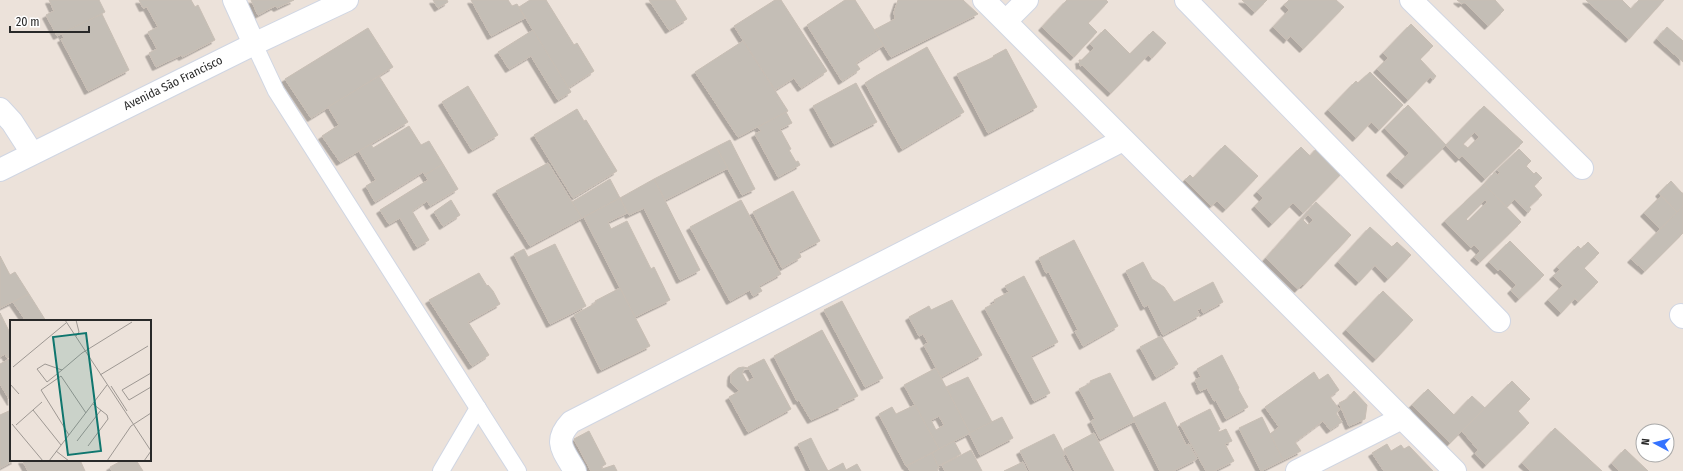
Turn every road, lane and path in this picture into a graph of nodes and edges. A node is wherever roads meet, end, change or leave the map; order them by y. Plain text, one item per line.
1 (234, 0) edge
2 (347, 0) edge
3 (984, 0) edge
4 (1027, 0) edge
5 (1186, 0) edge
6 (1411, 0) edge
7 (1006, 21) junction
8 (254, 44) junction
9 (0, 108) edge
10 (1123, 140) junction
11 (32, 153) junction
12 (1582, 168) dead end
13 (0, 170) edge
14 (1499, 321) dead end
15 (478, 408) junction
16 (1402, 418) junction
17 (441, 471) edge
18 (518, 471) edge
19 (575, 471) edge
20 (1297, 471) edge
21 (1455, 471) edge

1 - 8 street
2 - 8 street, Avenida São Francisco
3 - 7 street
4 - 7 street
5 - 14 street
6 - 12 street
7 - 10 street
8 - 11 street, Avenida São Francisco
8 - 15 lane
9 - 11 street
10 - 16 street
10 - 19 street
11 - 13 street, Avenida São Francisco
15 - 17 lane
15 - 18 lane
16 - 20 street
16 - 21 street

